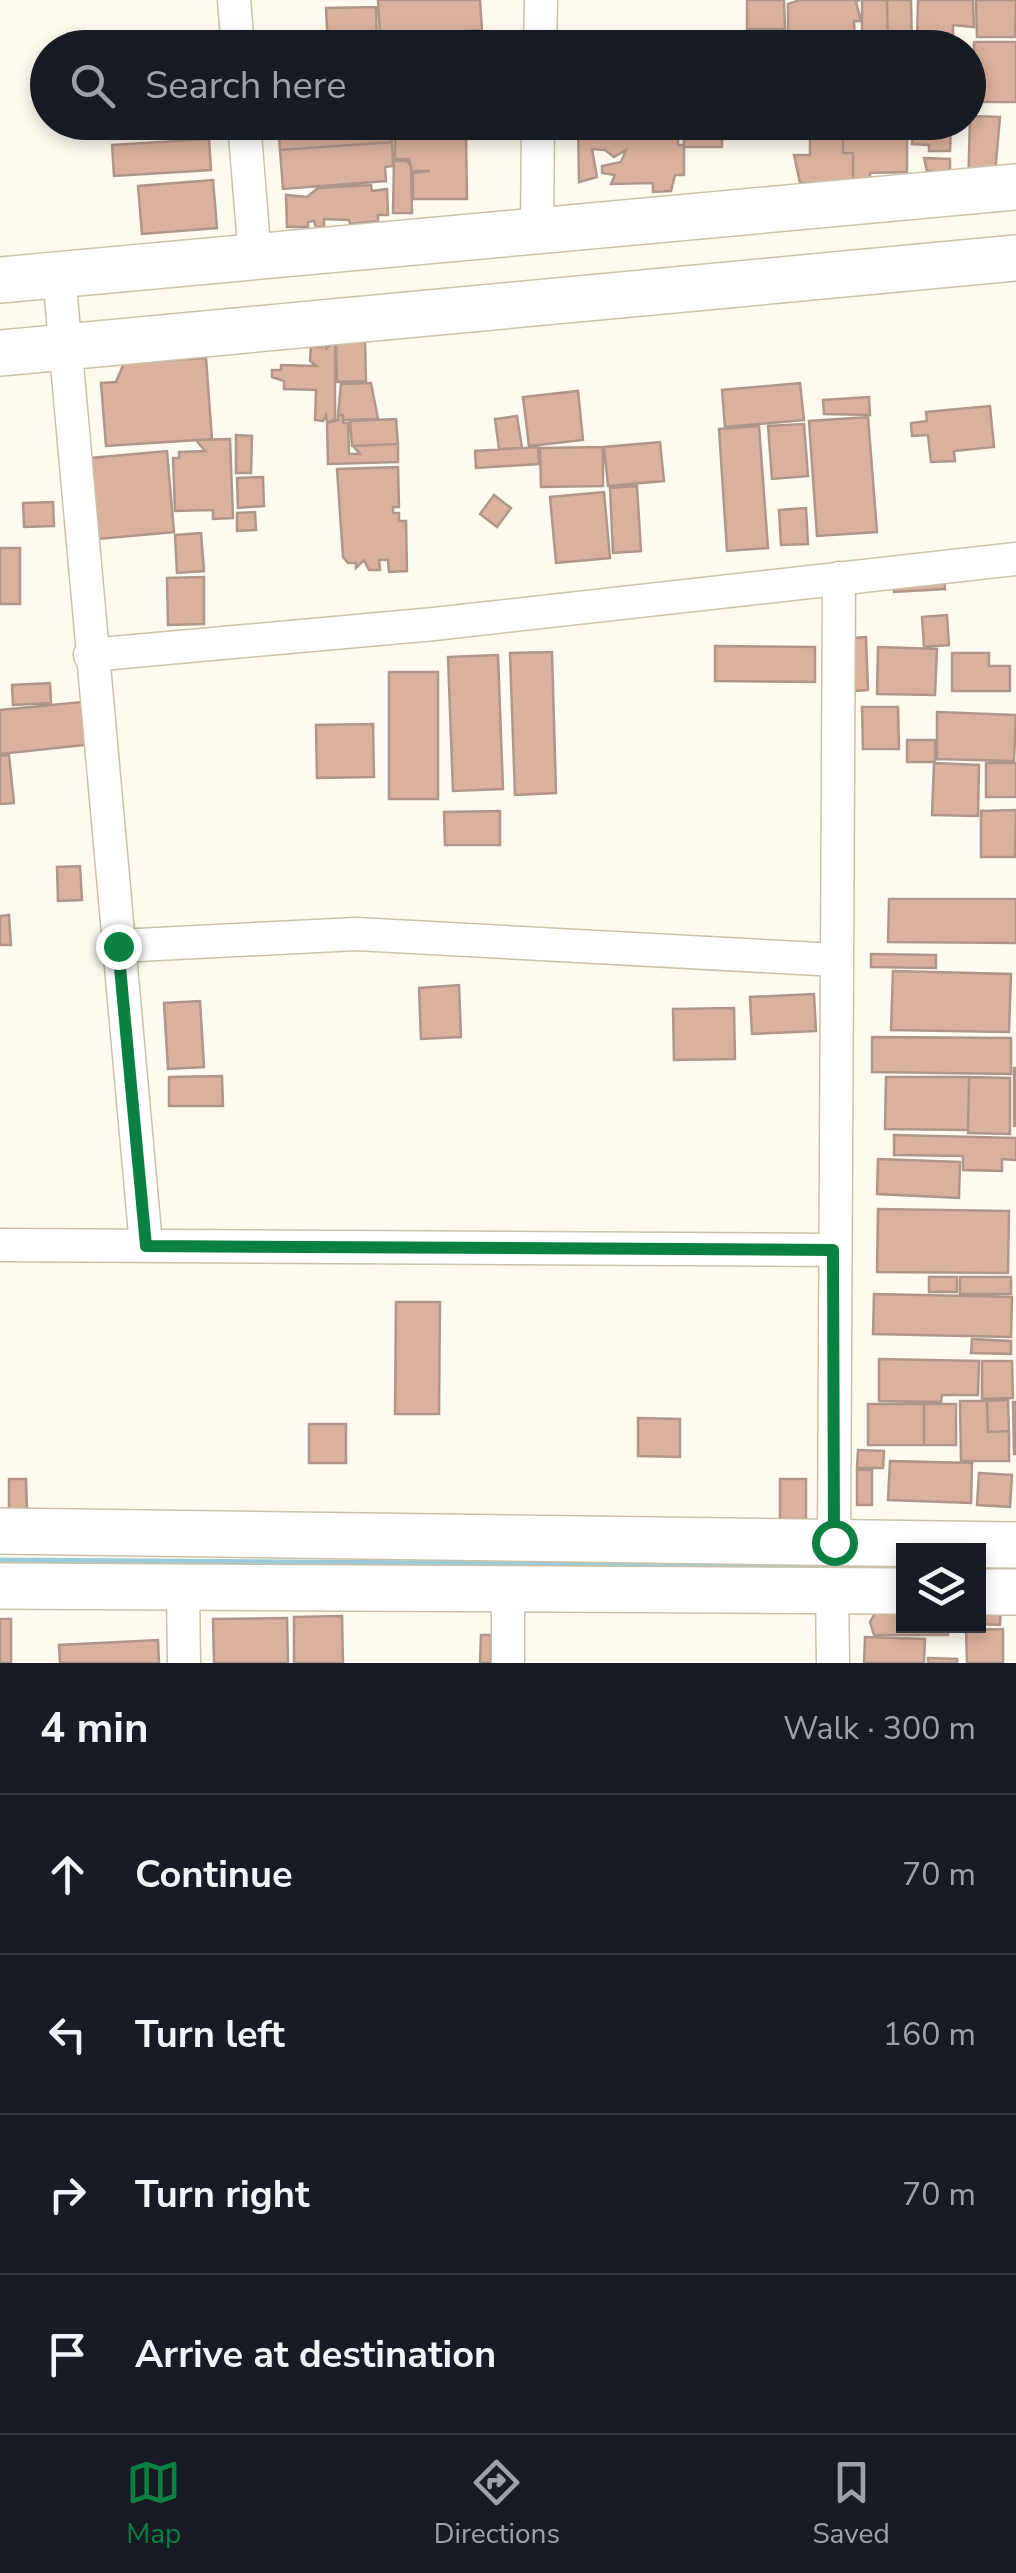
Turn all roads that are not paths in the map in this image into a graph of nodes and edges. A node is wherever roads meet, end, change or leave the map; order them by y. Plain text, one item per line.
1 (234, 0) edge
2 (540, 0) edge
3 (236, 30) edge
4 (540, 30) edge
5 (245, 140) edge
6 (538, 140) edge
7 (1016, 187) edge
8 (537, 228) junction
9 (255, 258) junction
10 (1016, 258) edge
11 (59, 275) junction
12 (0, 280) edge
13 (62, 347) junction
14 (0, 353) edge
15 (1016, 559) edge
16 (839, 578) junction
17 (90, 656) junction
18 (118, 946) junction
19 (836, 960) junction
20 (0, 1245) edge
21 (146, 1246) junction
22 (833, 1250) junction
23 (0, 1531) edge
24 (834, 1542) junction
25 (1016, 1546) edge
26 (0, 1586) edge
27 (183, 1589) junction
28 (832, 1591) junction
29 (508, 1592) junction
30 (896, 1592) edge
31 (986, 1592) edge
32 (1016, 1592) edge
33 (184, 1663) edge
34 (508, 1663) edge
35 (833, 1663) edge

1 - 3 street
2 - 4 street
5 - 9 street
6 - 8 street
7 - 8 street
8 - 9 street
9 - 11 street
10 - 13 street
11 - 12 street
11 - 13 street
13 - 14 street
13 - 17 street
15 - 16 street
16 - 17 street
16 - 19 street
17 - 18 street
18 - 19 street
18 - 21 street
19 - 22 street
20 - 21 street
21 - 22 street
22 - 24 street
23 - 24 street
24 - 25 street
26 - 27 street
27 - 29 street
27 - 33 street
28 - 29 street
28 - 30 street
28 - 35 street
29 - 34 street
31 - 32 street

